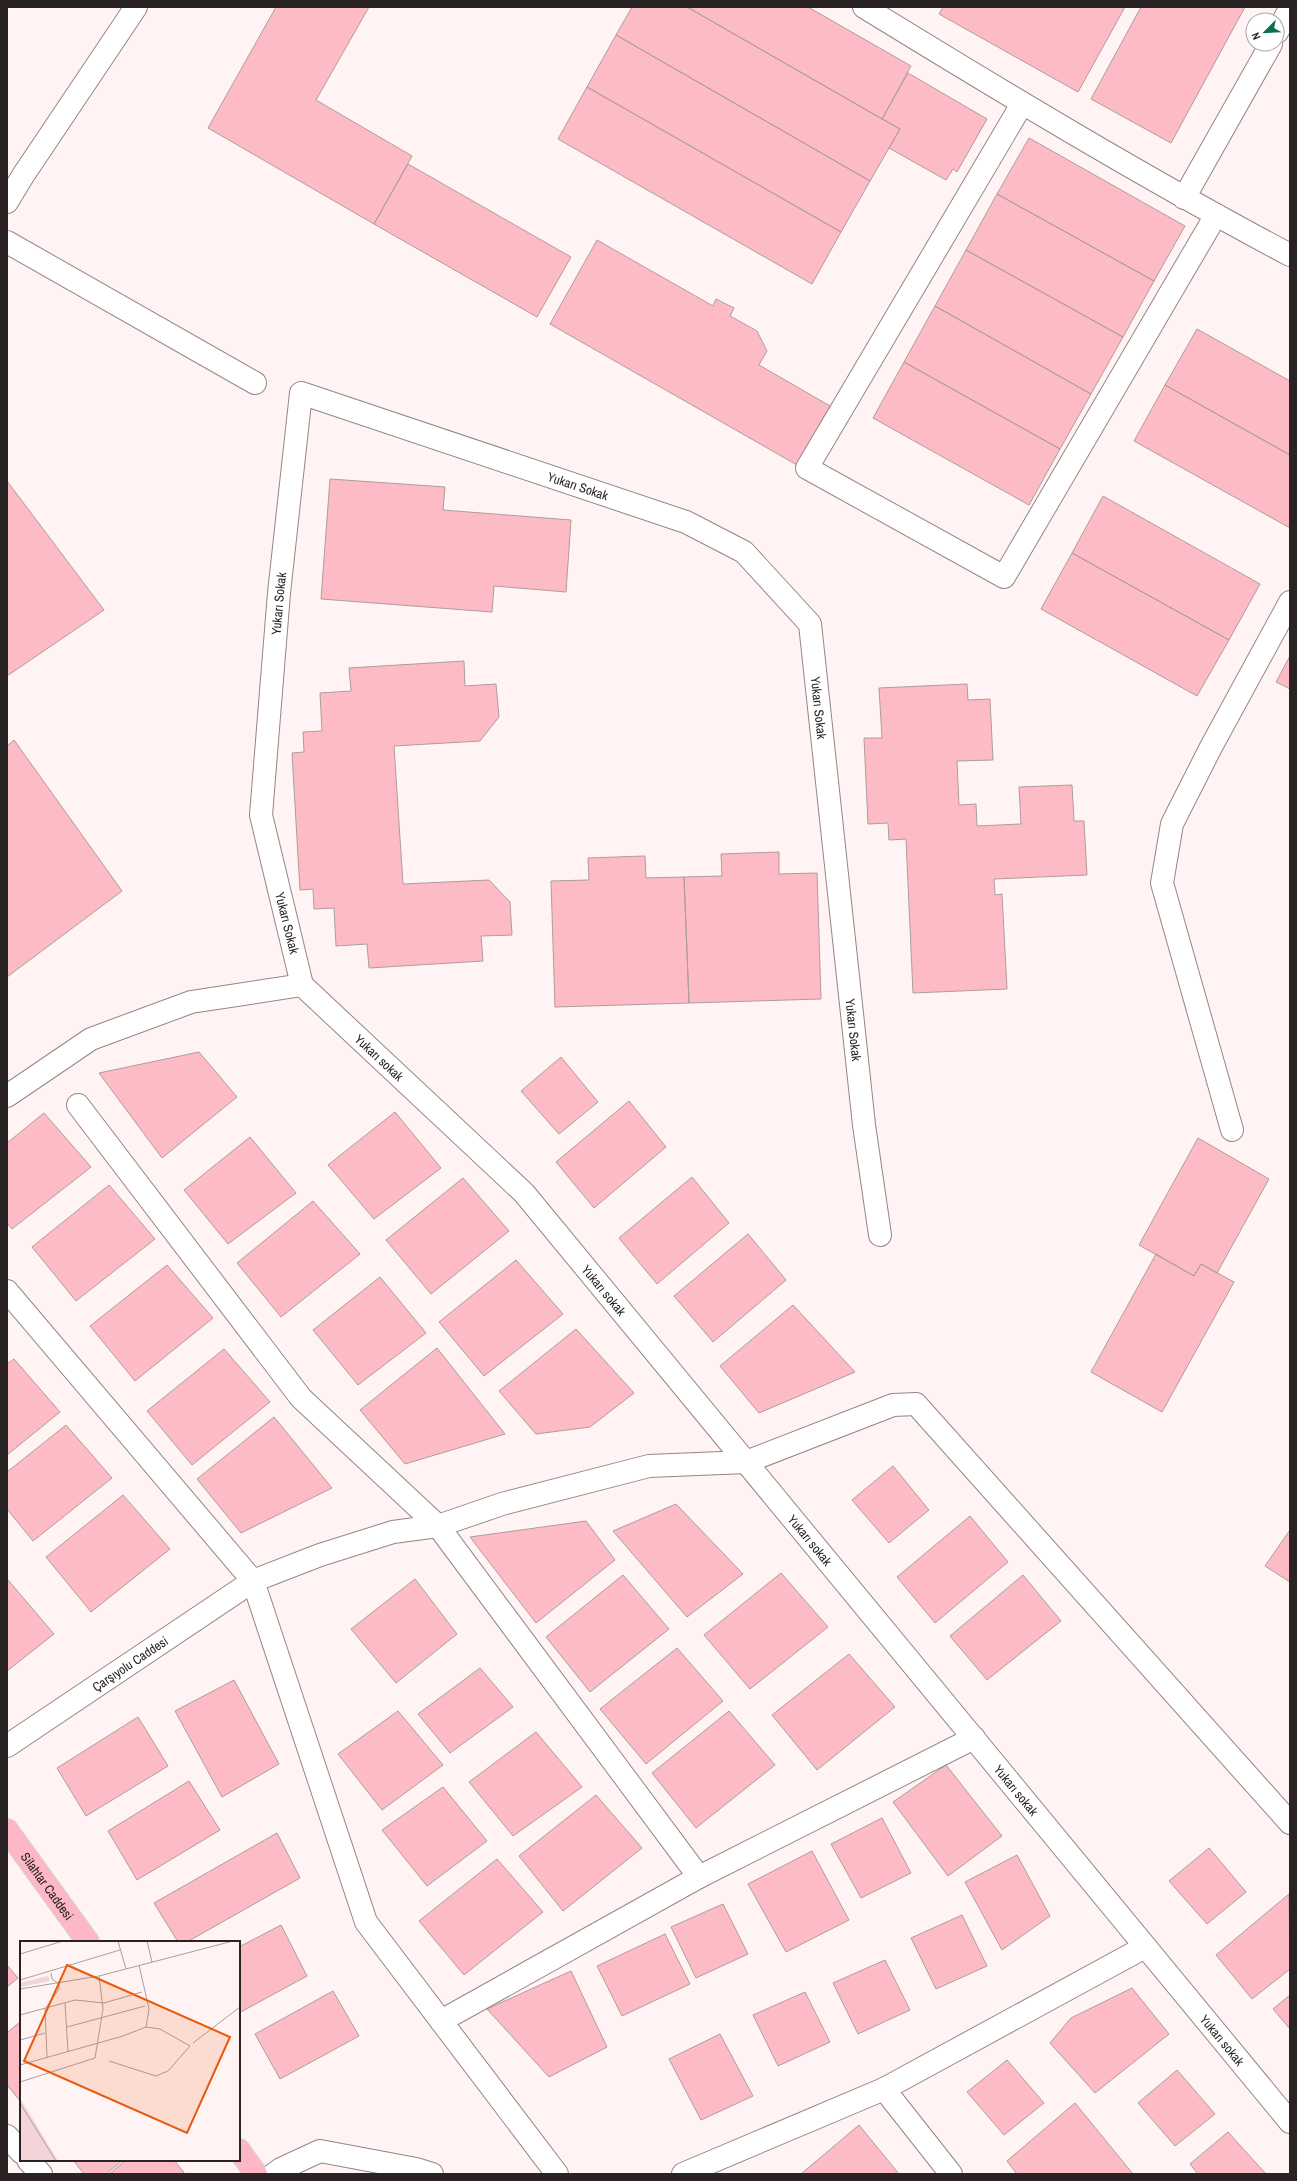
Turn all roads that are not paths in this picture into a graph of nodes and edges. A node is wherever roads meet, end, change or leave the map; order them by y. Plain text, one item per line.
1 (136, 7) edge
2 (864, 7) edge
3 (1290, 9) edge
4 (1285, 18) edge
5 (1266, 52) edge
6 (1022, 104) junction
7 (1184, 198) junction
8 (7, 202) edge
9 (1216, 215) junction
10 (7, 242) edge
11 (1290, 255) edge
12 (256, 383) dead end
13 (1290, 602) edge
14 (302, 985) junction
15 (7, 1096) edge
16 (78, 1105) dead end
17 (1232, 1130) dead end
18 (880, 1236) dead end
19 (7, 1291) edge
20 (746, 1462) junction
21 (438, 1526) junction
22 (253, 1581) junction
23 (974, 1738) junction
24 (7, 1746) edge
25 (1290, 1823) edge
26 (7, 1830) edge
27 (699, 1878) junction
28 (87, 1941) edge
29 (1146, 1947) junction
30 (442, 2021) junction
31 (884, 2089) junction
32 (1290, 2122) edge
33 (7, 2136) edge
34 (20, 2151) edge
35 (240, 2151) edge
36 (29, 2161) edge
37 (41, 2174) edge
38 (256, 2174) edge
39 (274, 2174) edge
40 (432, 2174) edge
41 (557, 2174) edge
42 (684, 2174) edge
43 (951, 2174) edge

1 - 8 street
2 - 6 street
3 - 4 street
5 - 7 street
6 - 7 street
6 - 9 street
7 - 9 street
9 - 11 street
10 - 12 street
13 - 17 street
14 - 15 street
14 - 18 street, Yukarı Sokak
14 - 20 street, Yukarı sokak
16 - 21 street
19 - 22 street
20 - 21 street, Çarşıyolu Caddesi
20 - 23 street, Yukarı sokak
20 - 25 street, Çarşıyolu Caddesi
21 - 22 street, Çarşıyolu Caddesi
21 - 27 street
22 - 24 street, Çarşıyolu Caddesi
22 - 30 street
23 - 27 street
23 - 29 street, Yukarı sokak
26 - 28 main road, Silahtar Caddesi
27 - 30 street
29 - 31 street
29 - 32 street, Yukarı sokak
30 - 41 street
31 - 42 street
31 - 43 street
33 - 34 street
35 - 38 main road
36 - 37 street
39 - 40 street

